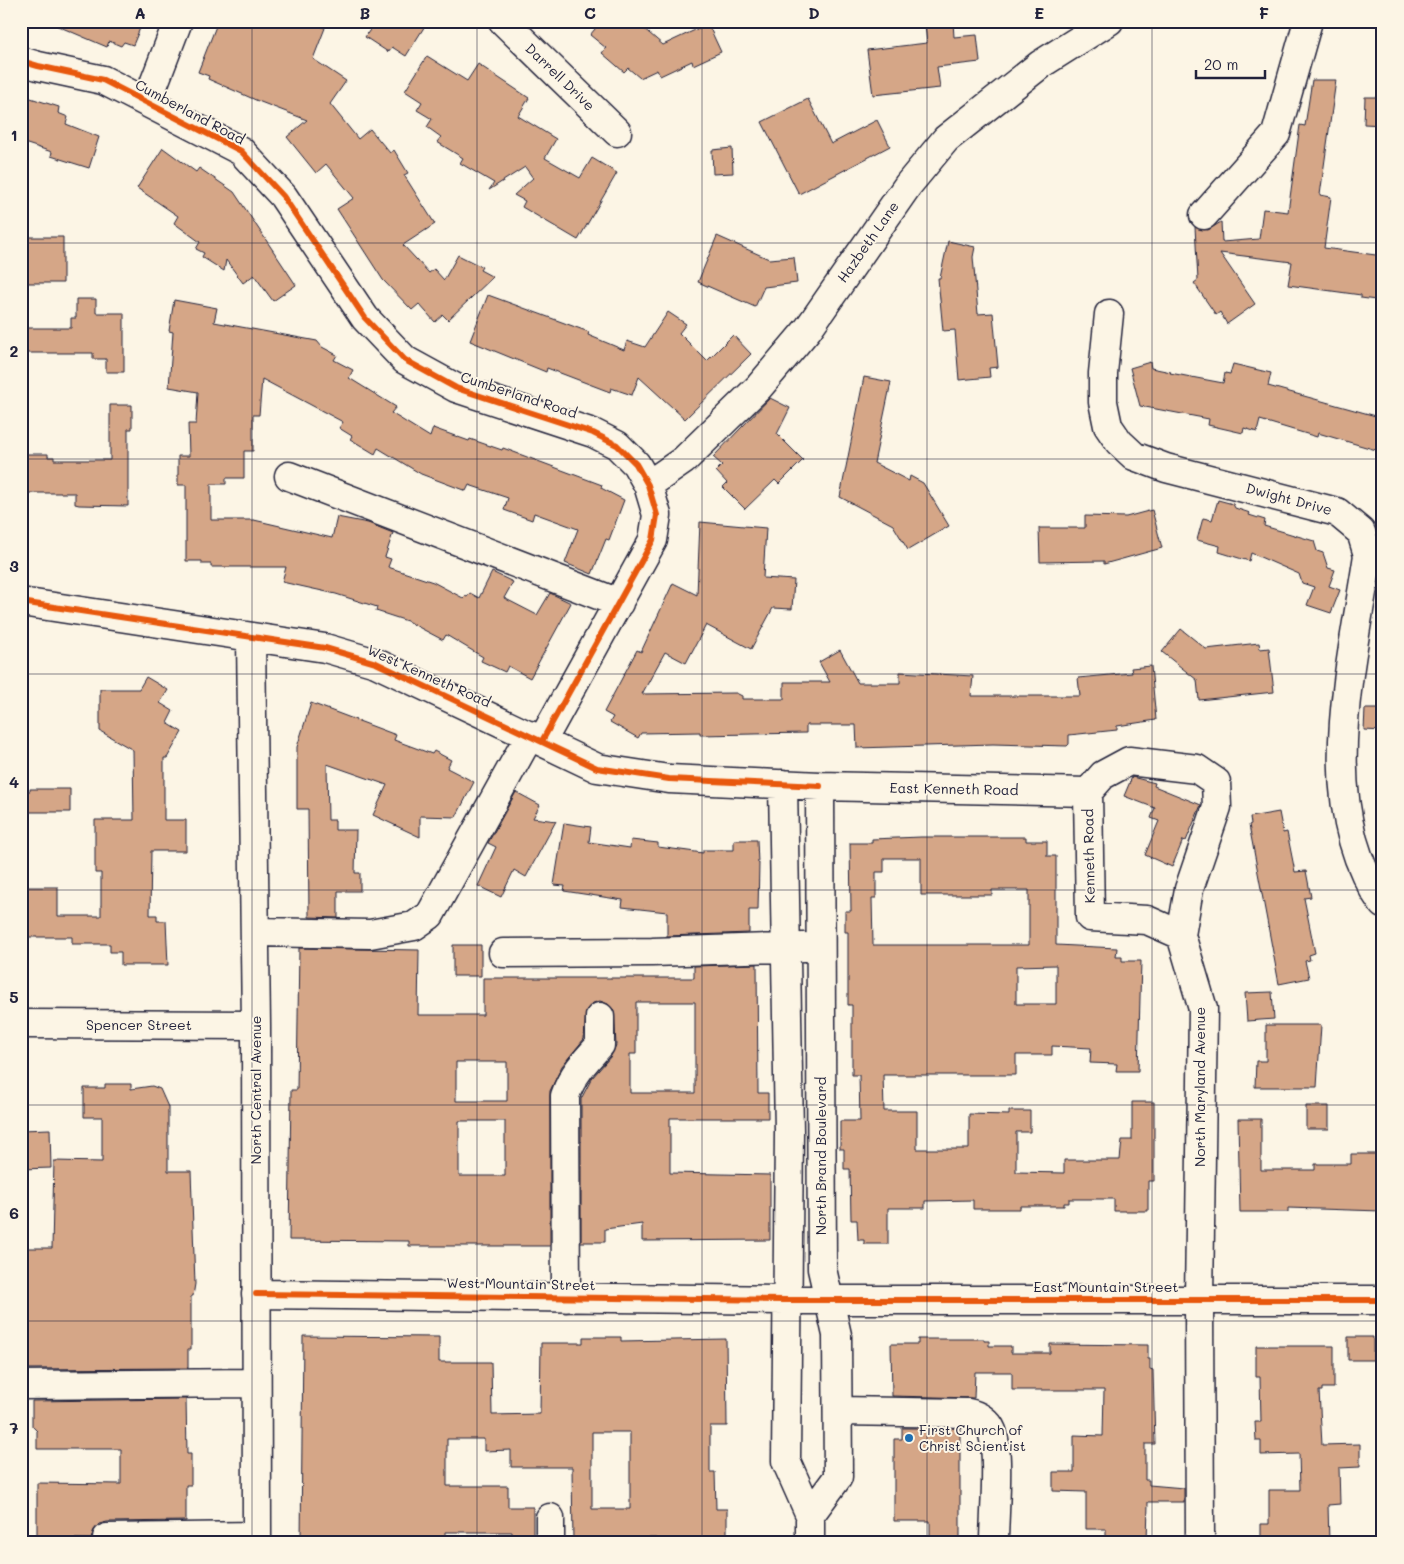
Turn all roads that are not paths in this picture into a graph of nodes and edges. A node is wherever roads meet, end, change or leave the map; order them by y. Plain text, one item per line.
1 (178, 21) edge
2 (503, 21) edge
3 (1109, 21) edge
4 (1308, 21) edge
5 (21, 60) edge
6 (147, 102) junction
7 (617, 132) dead end
8 (1204, 215) dead end
9 (1109, 314) dead end
10 (289, 476) dead end
11 (648, 485) junction
12 (1337, 512) junction
13 (1383, 532) edge
14 (21, 602) edge
15 (619, 603) junction
16 (251, 638) junction
17 (536, 738) junction
18 (783, 784) junction
19 (820, 786) junction
20 (1088, 792) junction
21 (1383, 904) edge
22 (255, 932) junction
23 (1181, 935) junction
24 (820, 946) junction
25 (787, 947) junction
26 (503, 953) dead end
27 (600, 1017) dead end
28 (21, 1024) edge
29 (256, 1025) junction
30 (256, 1294) junction
31 (566, 1298) junction
32 (1199, 1299) junction
33 (786, 1300) junction
34 (829, 1300) junction
35 (1383, 1300) edge
36 (256, 1383) junction
37 (21, 1385) edge
38 (838, 1412) junction
39 (810, 1515) junction
40 (107, 1538) dead end
41 (257, 1539) edge
42 (810, 1543) edge
43 (994, 1543) edge
44 (1200, 1543) edge

1 - 6 street
2 - 7 street, Darrell Drive
3 - 11 street, Hazbeth Lane
4 - 8 street
5 - 6 street, Cumberland Road
6 - 11 street, Cumberland Road
9 - 12 street, Dwight Drive
10 - 15 street
11 - 15 street, Cumberland Road
12 - 13 street
12 - 21 street, Dwight Drive
14 - 16 street, West Kenneth Road
15 - 17 street, Cumberland Road
16 - 17 street, West Kenneth Road
16 - 22 street, North Central Avenue
17 - 18 street, West Kenneth Road
17 - 22 street, Cumberland Road
18 - 19 street, West Kenneth Road
18 - 25 street
19 - 20 street, East Kenneth Road
19 - 24 street, North Brand Boulevard
20 - 23 street, Kenneth Road
20 - 23 street, North Maryland Avenue
22 - 29 street, North Central Avenue
23 - 32 street, North Maryland Avenue
24 - 25 street
24 - 34 street, North Brand Boulevard
25 - 26 street
25 - 33 street
27 - 31 street
28 - 29 street, Spencer Street
29 - 30 street, North Central Avenue
30 - 31 street, West Mountain Street
30 - 36 street, North Central Avenue
31 - 33 street, West Mountain Street
32 - 34 street, East Mountain Street
32 - 35 street, East Mountain Street
32 - 44 street, North Maryland Avenue
33 - 34 street, West Mountain Street
33 - 39 street
34 - 38 street, North Brand Boulevard
36 - 37 street
36 - 41 street, North Central Avenue
38 - 39 street, North Brand Boulevard
38 - 43 street
39 - 42 street
40 - 41 street

